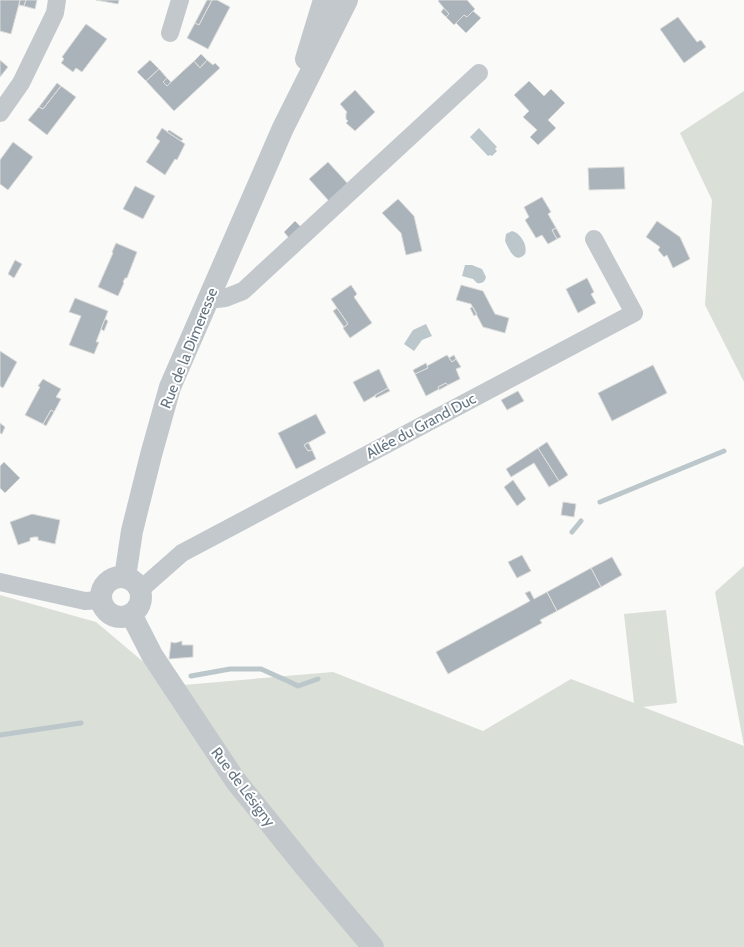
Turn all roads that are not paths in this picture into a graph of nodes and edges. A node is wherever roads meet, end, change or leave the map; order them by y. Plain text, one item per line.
1 (57, 0) edge
2 (180, 0) edge
3 (324, 0) edge
4 (347, 0) edge
5 (170, 33) dead end
6 (478, 73) dead end
7 (0, 113) edge
8 (283, 128) junction
9 (594, 239) dead end
10 (208, 300) junction
11 (0, 582) edge
12 (133, 584) junction
13 (102, 600) junction
14 (131, 614) junction
15 (373, 947) edge

1 - 7 street
2 - 5 street
3 - 8 street, Rue de la Dimeresse
4 - 8 street, Rue de la Dimeresse
6 - 10 street
8 - 10 street, Rue de la Dimeresse
9 - 12 street, Allée du Grand Duc
10 - 12 street, Rue de la Dimeresse
11 - 13 street
12 - 13 street
12 - 14 street
13 - 14 street
14 - 15 street, Rue de Lésigny

